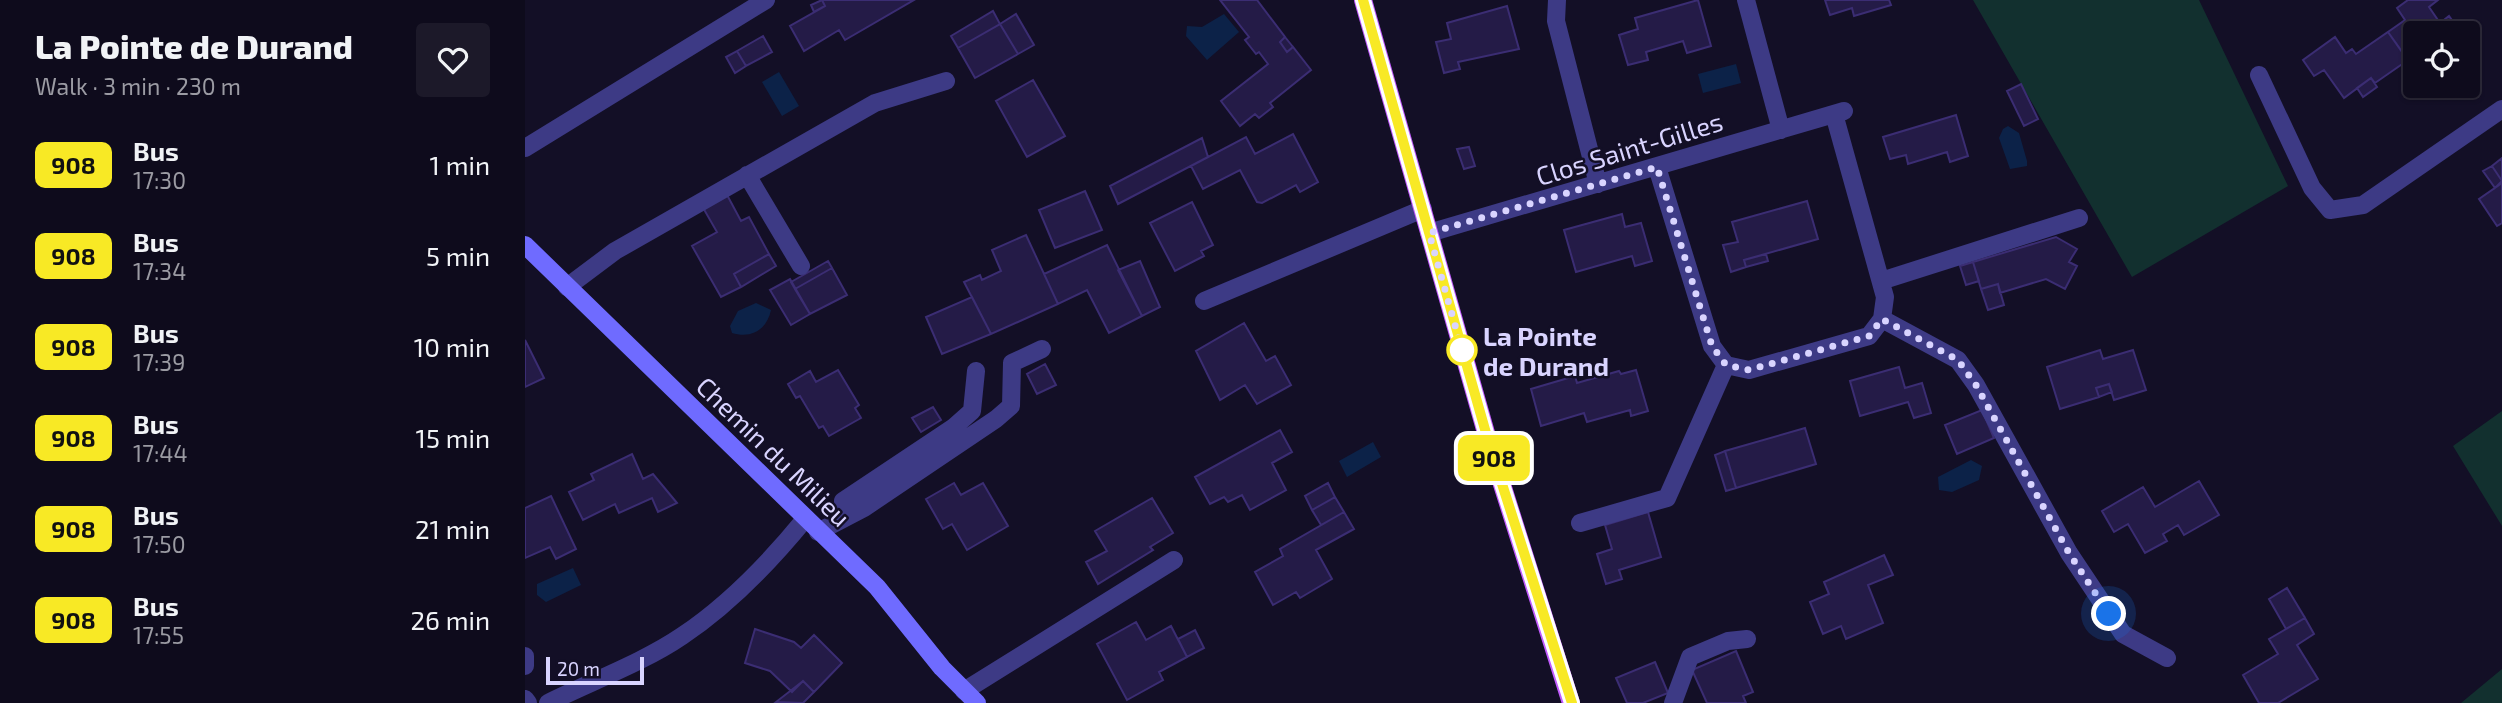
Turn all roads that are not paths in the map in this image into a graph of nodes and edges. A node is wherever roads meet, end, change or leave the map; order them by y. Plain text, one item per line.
1 (766, 0) edge
2 (1363, 0) edge
3 (1557, 0) edge
4 (1746, 0) edge
5 (2259, 75) dead end
6 (946, 81) dead end
7 (2502, 109) edge
8 (1781, 130) junction
9 (525, 148) edge
10 (1657, 167) junction
11 (747, 175) junction
12 (1598, 184) junction
13 (1423, 209) junction
14 (2078, 218) dead end
15 (1429, 233) junction
16 (525, 245) edge
17 (801, 266) dead end
18 (1881, 281) junction
19 (568, 286) junction
20 (1204, 301) dead end
21 (1882, 319) junction
22 (1042, 349) dead end
23 (1726, 365) junction
24 (976, 371) dead end
25 (805, 519) junction
26 (843, 519) junction
27 (1580, 523) dead end
28 (818, 532) junction
29 (1174, 560) dead end
30 (1747, 639) dead end
31 (525, 656) edge
32 (2167, 658) dead end
33 (525, 666) edge
34 (970, 697) edge
35 (548, 703) edge
36 (1571, 703) edge
37 (1674, 703) edge

1 - 9 lane
2 - 13 main road
3 - 12 lane
4 - 8 lane
5 - 7 lane
6 - 11 lane
8 - 10 lane, Clos Saint-Gilles
8 - 18 lane, Clos Saint-Gilles
10 - 12 lane, Clos Saint-Gilles
10 - 23 lane
11 - 17 lane
11 - 19 lane
12 - 15 lane, Clos Saint-Gilles
13 - 15 main road
13 - 20 lane
14 - 18 lane
15 - 36 main road
16 - 19 street, Chemin du Milieu
18 - 21 lane
19 - 25 street, Chemin du Milieu
21 - 23 lane
21 - 32 lane
22 - 26 lane
23 - 27 lane
24 - 26 lane
25 - 28 street, Chemin du Milieu
25 - 35 lane
26 - 28 lane
28 - 34 street, Chemin du Milieu
29 - 34 lane
30 - 37 lane
31 - 33 lane

